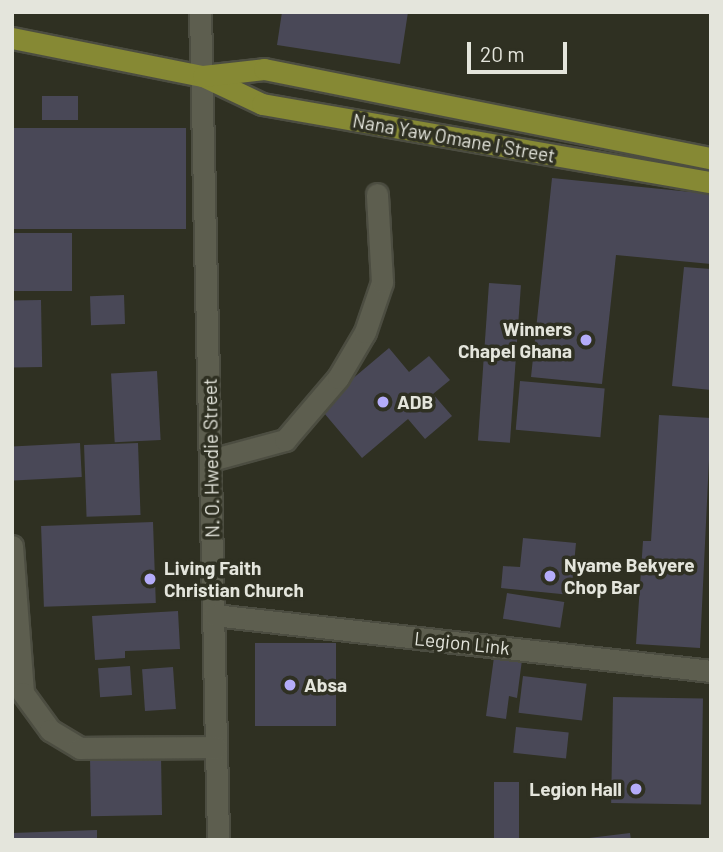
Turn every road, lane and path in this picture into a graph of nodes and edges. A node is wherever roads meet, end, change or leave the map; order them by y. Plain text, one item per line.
1 (200, 12) edge
2 (12, 38) edge
3 (203, 76) junction
4 (711, 158) edge
5 (711, 182) edge
6 (377, 194) dead end
7 (211, 460) junction
8 (12, 546) edge
9 (214, 615) junction
10 (711, 671) edge
11 (216, 747) junction
12 (218, 840) edge

1 - 3 street, N. O. Hwedie Street
2 - 3 main road, Nana Yaw Omane I Street
3 - 4 main road, Nana Yaw Omane I Street
3 - 5 main road, Nana Yaw Omane I Street
3 - 7 street, N. O. Hwedie Street
6 - 7 street
7 - 9 street, N. O. Hwedie Street
8 - 11 street
9 - 10 street, Legion Link
9 - 11 street, N. O. Hwedie Street
11 - 12 street, N. O. Hwedie Street

